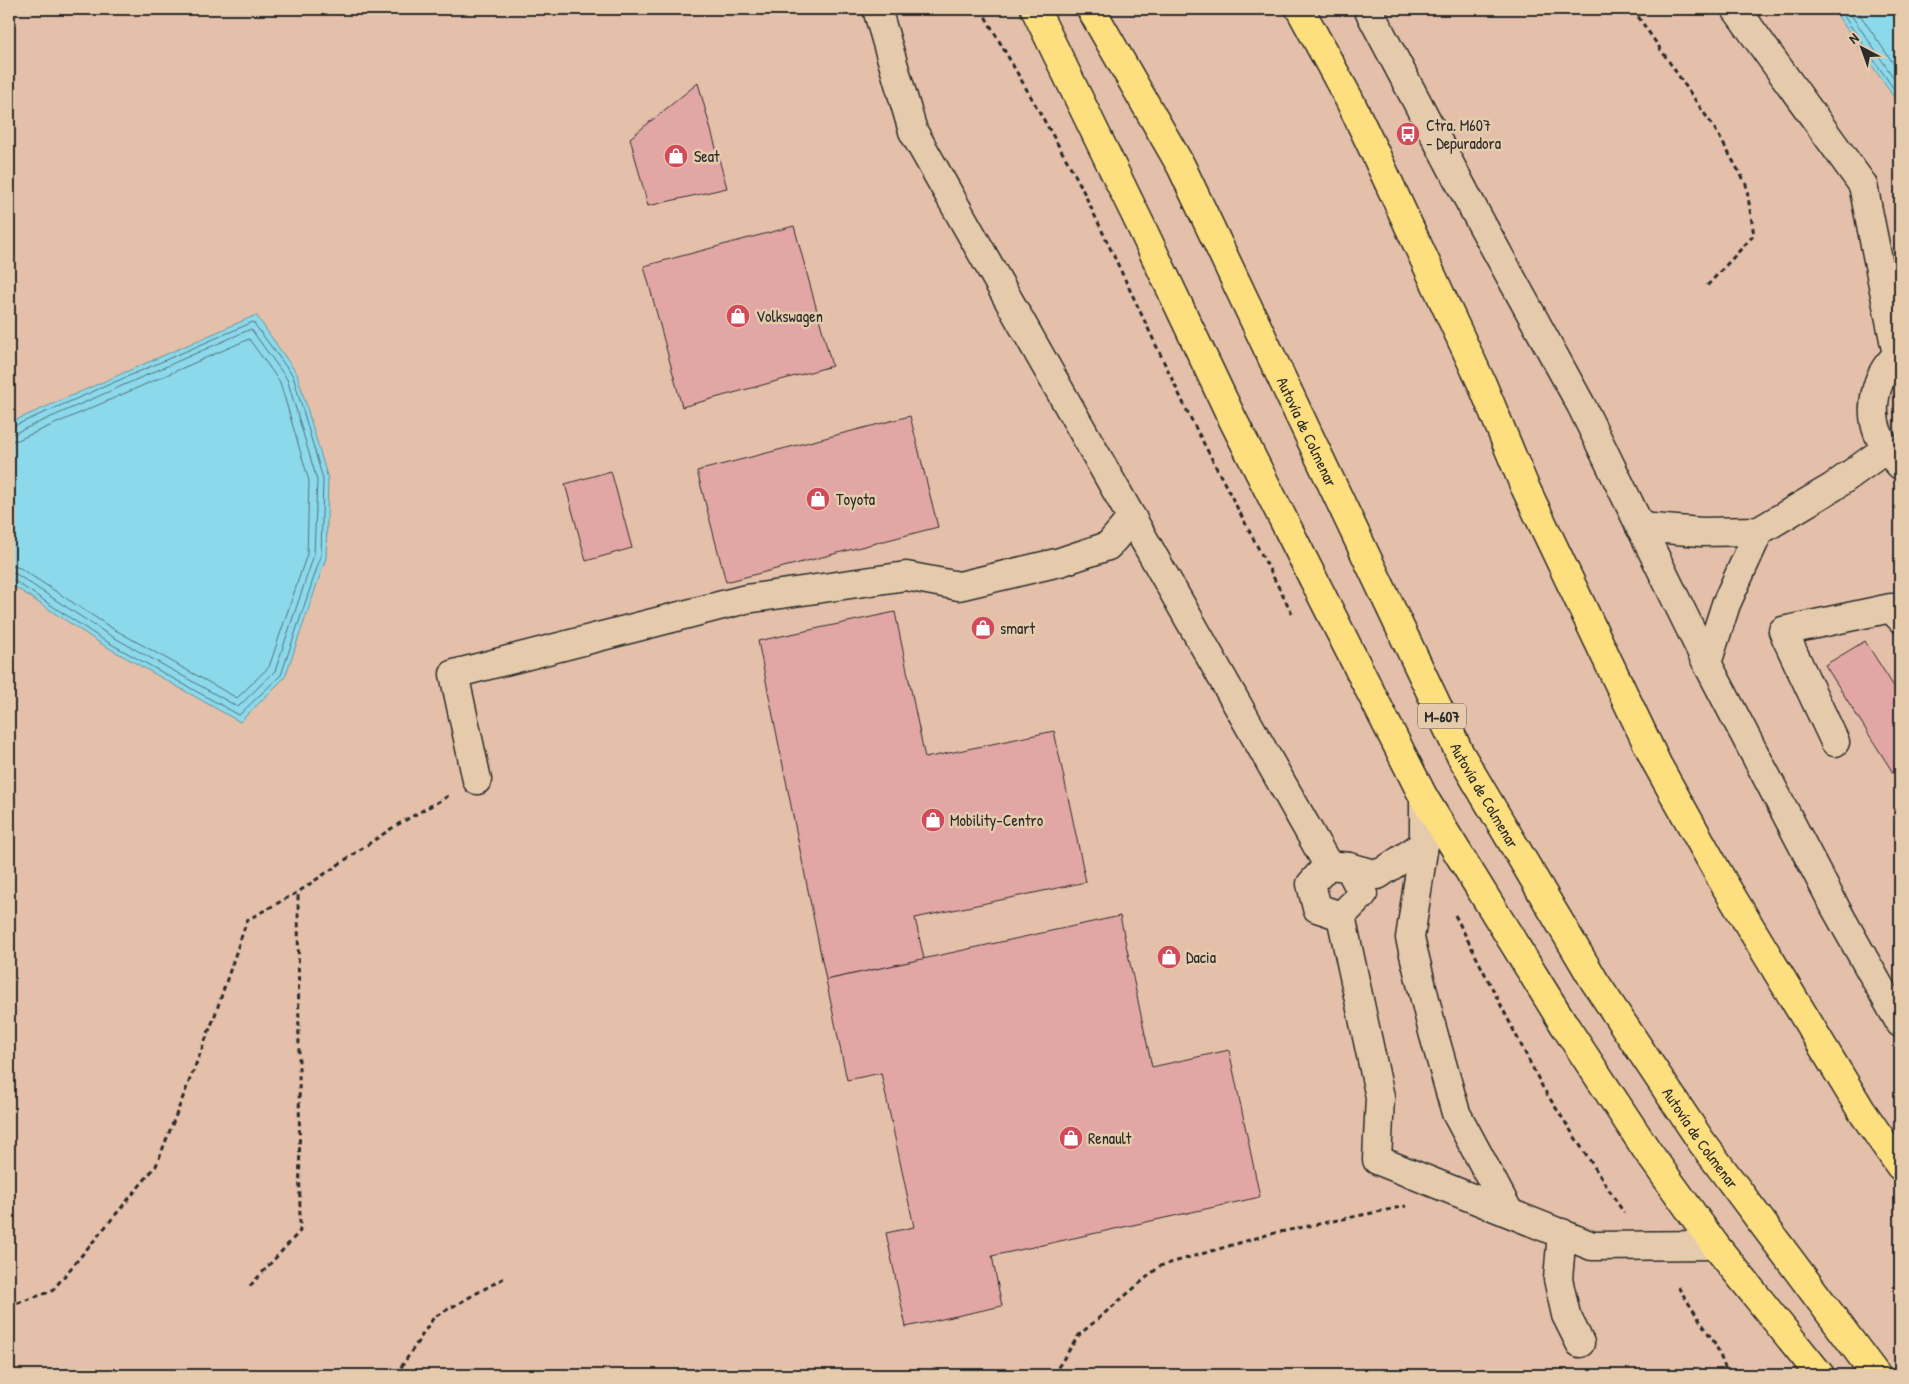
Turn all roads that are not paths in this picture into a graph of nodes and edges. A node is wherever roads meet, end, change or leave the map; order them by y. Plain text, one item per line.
1 (876, 9) edge
2 (1035, 9) edge
3 (1091, 9) edge
4 (1300, 9) edge
5 (1368, 9) edge
6 (1736, 9) edge
7 (1899, 355) edge
8 (1893, 457) edge
9 (1132, 518) junction
10 (1640, 527) junction
11 (1759, 531) junction
12 (1900, 618) edge
13 (1707, 663) junction
14 (1835, 742) dead end
15 (477, 780) road end
16 (1424, 798) junction
17 (1424, 844) junction
18 (1339, 866) junction
19 (1341, 916) junction
20 (1900, 1024) edge
21 (1900, 1166) edge
22 (1508, 1212) junction
23 (1562, 1233) junction
24 (1715, 1245) junction
25 (1580, 1343) dead end
26 (1820, 1375) edge
27 (1876, 1375) edge

1 - 9 lane
2 - 16 highway
3 - 27 highway, Autovía de Colmenar / M-607
4 - 21 highway
5 - 10 lane
6 - 7 lane
7 - 8 lane
8 - 11 lane
9 - 15 lane
9 - 18 lane
10 - 11 lane
10 - 13 lane
11 - 13 lane
12 - 14 lane
13 - 20 lane
16 - 17 lane
16 - 24 highway
17 - 18 lane
17 - 22 lane
18 - 19 lane
18 - 19 lane
19 - 22 lane
22 - 23 lane
23 - 24 lane
23 - 25 lane
24 - 26 highway

